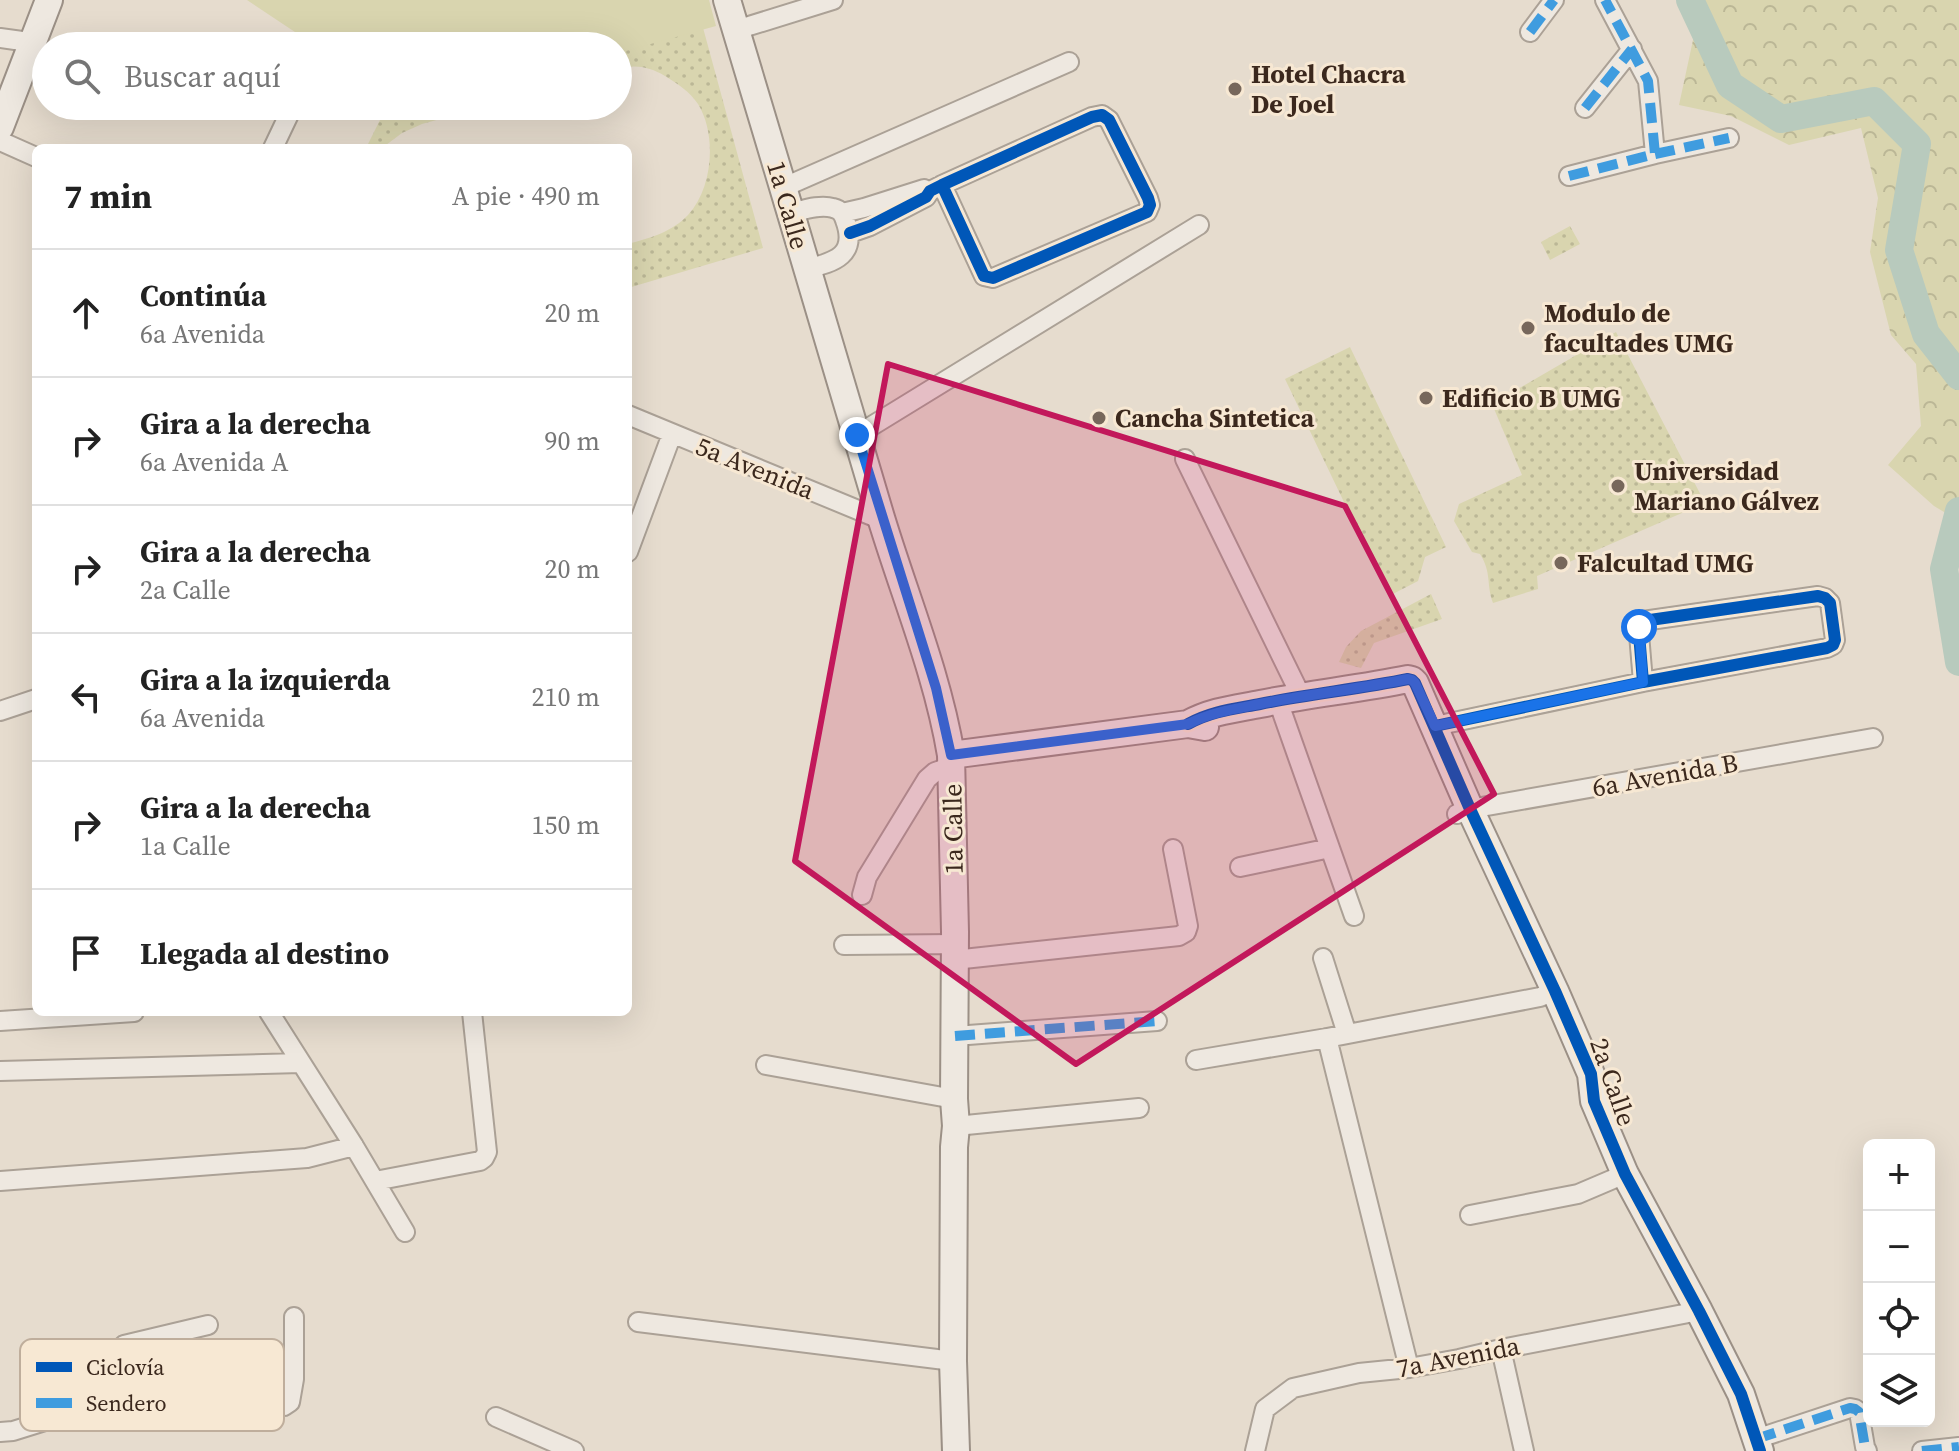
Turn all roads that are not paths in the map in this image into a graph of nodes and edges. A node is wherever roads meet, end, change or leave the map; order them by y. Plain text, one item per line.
1 (28, 0) edge
2 (49, 0) edge
3 (727, 0) edge
4 (833, 0) edge
5 (1554, 0) edge
6 (1605, 0) edge
7 (736, 30) junction
8 (36, 32) edge
9 (1530, 32) dead end
10 (11, 40) edge
11 (32, 43) edge
12 (1632, 49) junction
13 (1069, 62) dead end
14 (17, 81) junction
15 (1585, 108) dead end
16 (286, 120) edge
17 (0, 127) edge
18 (1729, 138) dead end
19 (0, 141) edge
20 (275, 144) edge
21 (1655, 154) junction
22 (32, 155) edge
23 (1569, 176) dead end
24 (936, 188) junction
25 (786, 200) junction
26 (842, 213) junction
27 (1199, 225) dead end
28 (850, 233) junction
29 (807, 269) junction
30 (632, 417) edge
31 (672, 434) junction
32 (857, 435) junction
33 (1185, 459) dead end
34 (882, 520) junction
35 (632, 541) edge
36 (1643, 682) junction
37 (1405, 688) junction
38 (32, 700) edge
39 (1287, 704) junction
40 (0, 711) edge
41 (1435, 726) junction
42 (1873, 738) dead end
43 (951, 761) junction
44 (1464, 812) junction
45 (1330, 848) junction
46 (1173, 849) dead end
47 (1240, 867) dead end
48 (862, 895) dead end
49 (1354, 916) dead end
50 (844, 945) dead end
51 (954, 952) junction
52 (1323, 958) dead end
53 (1548, 994) junction
54 (74, 1016) edge
55 (272, 1016) edge
56 (472, 1016) edge
57 (0, 1021) edge
58 (1157, 1021) dead end
59 (1347, 1034) junction
60 (955, 1036) junction
61 (1327, 1038) junction
62 (1196, 1060) dead end
63 (301, 1063) junction
64 (766, 1065) dead end
65 (0, 1071) edge
66 (954, 1099) junction
67 (1139, 1108) dead end
68 (956, 1126) junction
69 (354, 1146) junction
70 (1625, 1174) junction
71 (0, 1181) edge
72 (375, 1181) junction
73 (1470, 1215) dead end
74 (405, 1232) dead end
75 (1699, 1311) junction
76 (294, 1317) dead end
77 (638, 1322) dead end
78 (208, 1325) dead end
79 (149, 1339) edge
80 (1501, 1349) junction
81 (953, 1361) junction
82 (1409, 1368) junction
83 (284, 1406) edge
84 (496, 1417) dead end
85 (20, 1429) edge
86 (0, 1432) edge
87 (1758, 1445) edge
88 (1959, 1447) edge
89 (574, 1451) edge
90 (956, 1451) edge
91 (1255, 1451) edge
92 (1524, 1451) edge
93 (1867, 1451) edge
94 (1922, 1451) edge

1 - 10 main road
2 - 8 main road
3 - 7 main road, 1a Calle
4 - 7 street
5 - 9 street
6 - 12 street
7 - 25 main road, 1a Calle
10 - 14 main road
11 - 14 main road
12 - 15 street
12 - 21 street
13 - 25 street
14 - 17 main road
16 - 20 street
18 - 21 street
19 - 22 street
21 - 23 street
24 - 24 street
24 - 26 street
24 - 28 street
25 - 26 street
25 - 29 main road, 1a Calle
26 - 28 street
27 - 32 street
28 - 29 street
29 - 32 main road, 1a Calle
30 - 31 street, 5a Avenida
31 - 34 street, 5a Avenida
31 - 35 street
32 - 34 main road, 1a Calle
33 - 39 street
34 - 43 main road, 1a Calle
36 - 36 street
36 - 41 street
37 - 39 main road
37 - 41 main road, 2a Calle
37 - 44 main road, 2a Calle
38 - 40 street
39 - 43 main road
39 - 45 street
41 - 44 main road, 2a Calle
42 - 44 street, 6a Avenida B
43 - 48 street
43 - 51 main road, 1a Calle
44 - 53 main road, 2a Calle
45 - 47 street
45 - 49 street
46 - 51 street
50 - 51 street
51 - 60 main road, 1a Calle
52 - 59 street
53 - 59 street
53 - 70 main road, 2a Calle
54 - 57 street
55 - 63 street
56 - 72 street
58 - 60 street
59 - 61 street
60 - 66 main road, 1a Calle
61 - 62 street
61 - 82 street
63 - 65 street
63 - 69 street
64 - 66 street
66 - 68 main road, 1a Calle
67 - 68 street
68 - 81 main road, 1a Calle
69 - 71 street
69 - 72 street
70 - 73 street
70 - 75 main road, 2a Calle
72 - 74 street
75 - 80 street, 7a Avenida
75 - 87 main road, 2a Calle
76 - 83 street
77 - 81 street
78 - 79 street
80 - 82 street, 7a Avenida
80 - 92 street
81 - 90 main road, 1a Calle
82 - 91 street, 7a Avenida
84 - 89 street
85 - 86 street
87 - 93 street
88 - 94 street

